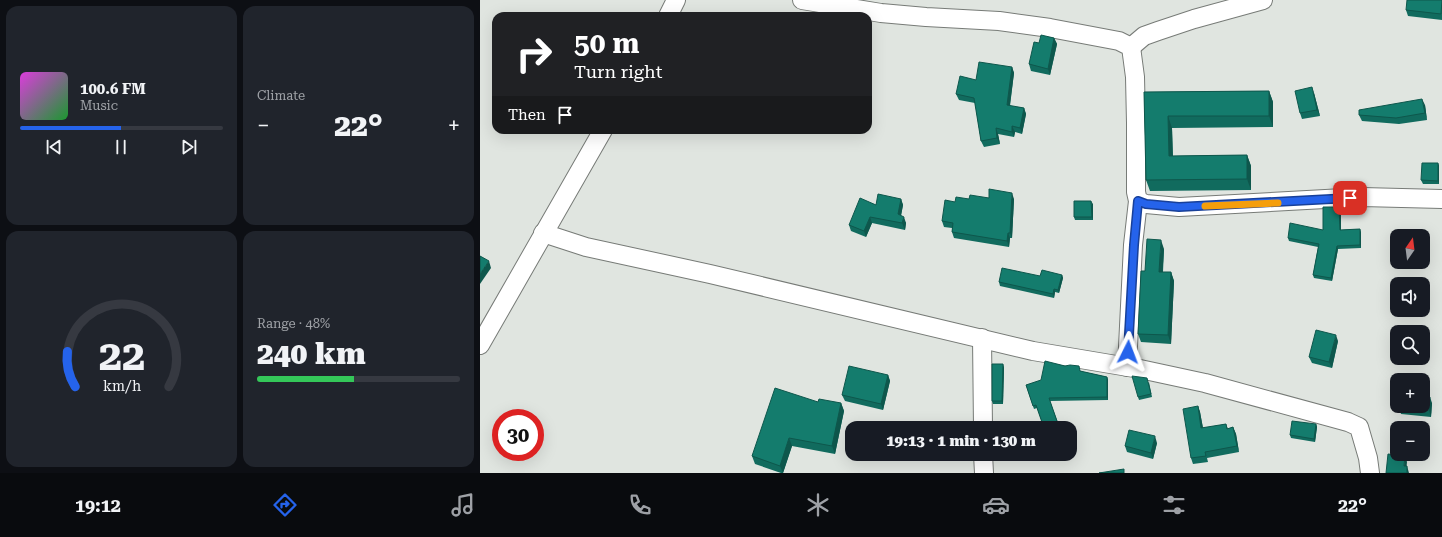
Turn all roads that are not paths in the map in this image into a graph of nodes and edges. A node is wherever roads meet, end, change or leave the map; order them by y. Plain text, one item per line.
1 (676, 0) edge
2 (802, 0) edge
3 (1263, 0) edge
4 (670, 12) edge
5 (1131, 47) junction
6 (601, 134) edge
7 (1442, 199) edge
8 (1138, 201) junction
9 (543, 233) junction
10 (982, 338) junction
11 (480, 344) edge
12 (1127, 367) junction
13 (983, 421) edge
14 (983, 461) edge
15 (984, 473) edge
16 (1370, 473) edge

1 - 4 street
2 - 5 street
3 - 5 street
5 - 8 street
6 - 9 street
7 - 8 street
8 - 12 street
9 - 10 street
9 - 11 street
10 - 12 street
10 - 13 street
12 - 16 street
14 - 15 street

